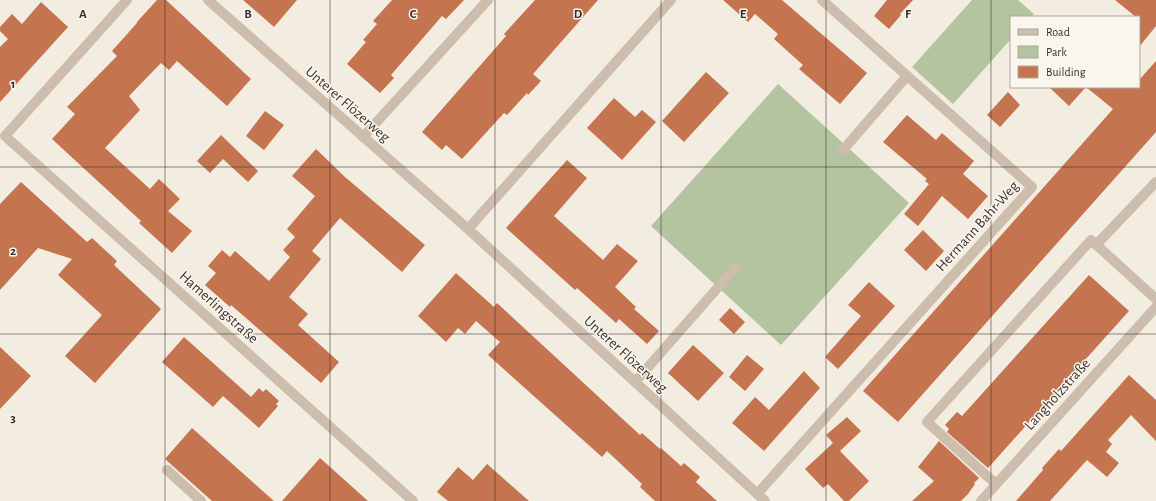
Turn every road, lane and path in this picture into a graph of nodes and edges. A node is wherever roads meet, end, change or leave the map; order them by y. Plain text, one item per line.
1 (127, 0) edge
2 (208, 0) edge
3 (488, 0) edge
4 (671, 0) edge
5 (822, 0) edge
6 (907, 76) junction
7 (2, 134) edge
8 (364, 137) junction
9 (843, 150) dead end
10 (1156, 182) edge
11 (468, 229) junction
12 (1096, 245) junction
13 (735, 268) dead end
14 (1156, 299) edge
15 (1156, 308) edge
16 (635, 382) junction
17 (167, 470) dead end
18 (996, 484) junction
19 (756, 494) junction
20 (201, 501) edge
21 (413, 501) edge
22 (765, 501) edge
23 (981, 501) edge

1 - 7 street, Hamerlingstraße
2 - 8 street, Unterer Flözerweg
3 - 8 street
4 - 11 street
5 - 6 street, Hermann Bahr-Weg
6 - 9 street
6 - 19 street, Hermann Bahr-Weg
7 - 21 street, Hamerlingstraße
8 - 11 street, Unterer Flözerweg
10 - 12 street
11 - 16 street, Unterer Flözerweg
12 - 14 street
12 - 18 street
13 - 16 street
15 - 18 street, Langholzstraße
16 - 19 street, Unterer Flözerweg
17 - 20 street
18 - 23 street, Langholzstraße
19 - 22 street, Unterer Flözerweg

